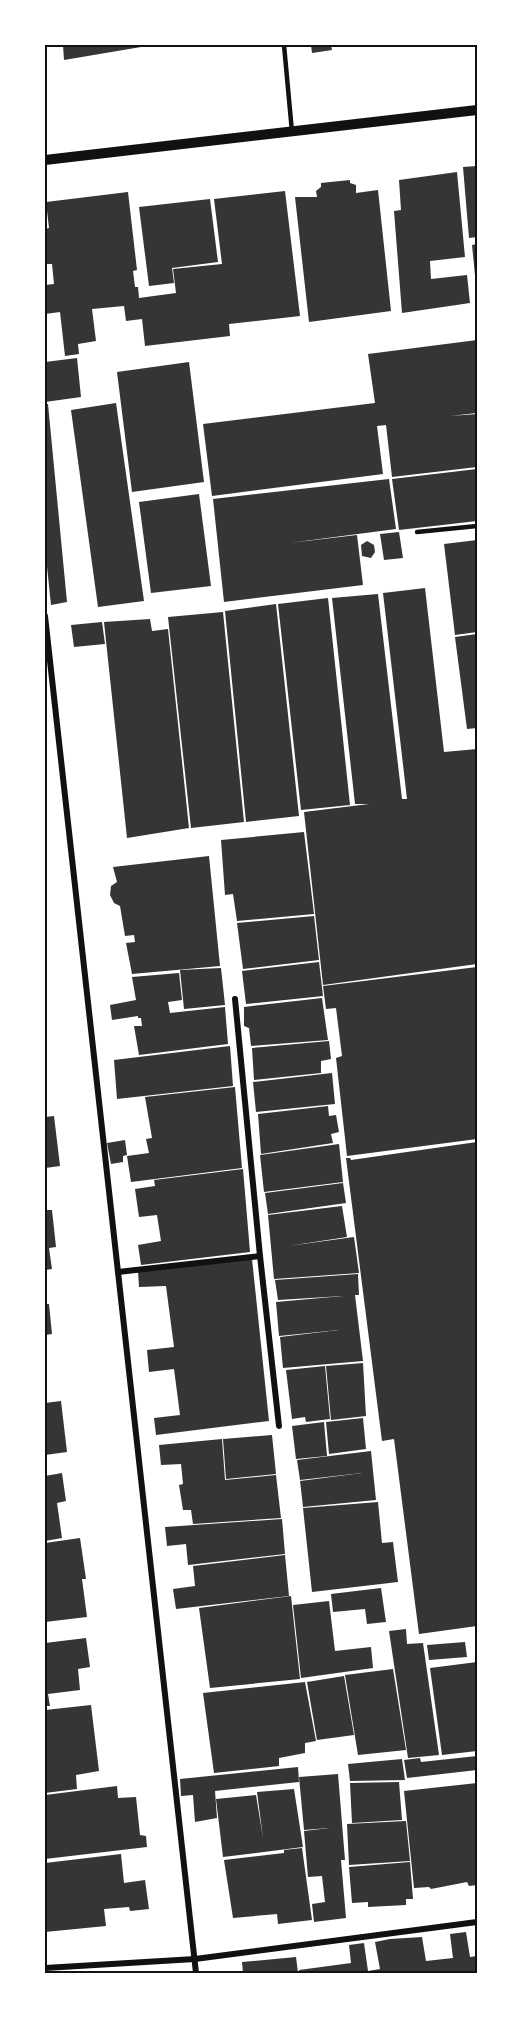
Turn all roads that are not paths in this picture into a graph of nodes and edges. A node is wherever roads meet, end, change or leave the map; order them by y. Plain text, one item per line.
1 (284, 45) edge
2 (477, 110) edge
3 (292, 132) junction
4 (45, 160) edge
5 (477, 526) edge
6 (417, 532) dead end
7 (45, 616) edge
8 (235, 999) dead end
9 (260, 1256) junction
10 (118, 1272) junction
11 (279, 1426) dead end
12 (477, 1922) edge
13 (195, 1959) junction
14 (45, 1968) edge
15 (196, 1973) edge

1 - 3 lane
2 - 3 street
3 - 4 street
5 - 6 lane
7 - 10 street
8 - 9 street
9 - 10 street
9 - 11 street
10 - 13 street
12 - 13 street
13 - 14 street
13 - 15 street

